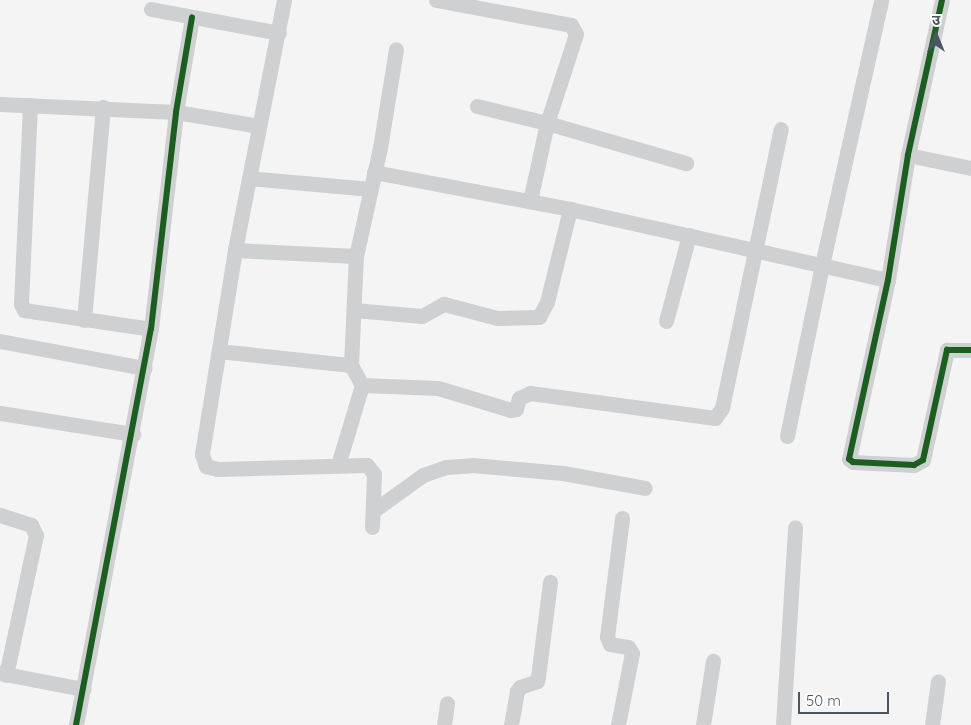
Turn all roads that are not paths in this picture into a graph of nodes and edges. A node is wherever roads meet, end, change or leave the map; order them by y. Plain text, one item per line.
1 (284, 0) edge
2 (441, 0) edge
3 (881, 0) edge
4 (942, 0) edge
5 (151, 9) dead end
6 (192, 17) junction
7 (279, 32) junction
8 (396, 49) dead end
9 (0, 104) edge
10 (30, 105) junction
11 (477, 106) dead end
12 (103, 107) junction
13 (176, 112) junction
14 (547, 123) junction
15 (259, 126) junction
16 (781, 129) dead end
17 (908, 156) junction
18 (686, 162) dead end
19 (971, 168) edge
20 (374, 172) junction
21 (249, 178) junction
22 (371, 189) junction
23 (530, 201) junction
24 (570, 209) junction
25 (689, 235) junction
26 (236, 250) junction
27 (757, 250) junction
28 (356, 256) junction
29 (822, 265) junction
30 (888, 280) junction
31 (354, 310) junction
32 (84, 320) junction
33 (666, 320) dead end
34 (152, 329) junction
35 (0, 341) edge
36 (971, 350) edge
37 (219, 351) junction
38 (352, 365) junction
39 (144, 368) junction
40 (362, 385) junction
41 (0, 413) edge
42 (133, 434) junction
43 (787, 436) dead end
44 (338, 465) junction
45 (645, 488) dead end
46 (373, 511) junction
47 (0, 515) edge
48 (622, 518) dead end
49 (372, 527) dead end
50 (795, 527) dead end
51 (550, 582) dead end
52 (713, 661) dead end
53 (3, 674) edge
54 (938, 681) dead end
55 (83, 689) junction
56 (446, 703) dead end
57 (76, 725) edge
58 (444, 725) edge
59 (511, 725) edge
60 (618, 725) edge
61 (703, 725) edge
62 (783, 725) edge
63 (932, 725) edge

1 - 7 street
2 - 14 street
3 - 29 street
4 - 17 street
5 - 6 street
6 - 7 street
6 - 13 street
7 - 15 street
8 - 20 street
9 - 10 street
10 - 12 street
10 - 32 street
11 - 14 street
12 - 13 street
12 - 32 street
13 - 15 street
13 - 34 street
14 - 18 street
14 - 23 street
15 - 21 street
16 - 27 street
17 - 19 street
17 - 30 street
20 - 22 street
20 - 23 street
21 - 22 street
21 - 26 street
22 - 28 street
23 - 24 street
24 - 25 street
24 - 31 street
25 - 27 street
25 - 33 street
26 - 28 street
26 - 37 street
27 - 29 street
27 - 40 street
28 - 31 street
29 - 30 street
29 - 43 street
30 - 36 street
31 - 38 street
32 - 34 street
34 - 39 street
35 - 39 street
37 - 38 street
37 - 44 street
38 - 40 street
39 - 42 street
40 - 44 street
41 - 42 street
42 - 55 street
44 - 46 street
45 - 46 street
46 - 49 street
47 - 53 street
48 - 60 street
50 - 62 street
51 - 59 street
52 - 61 street
53 - 55 street
54 - 63 street
55 - 57 street
56 - 58 street

